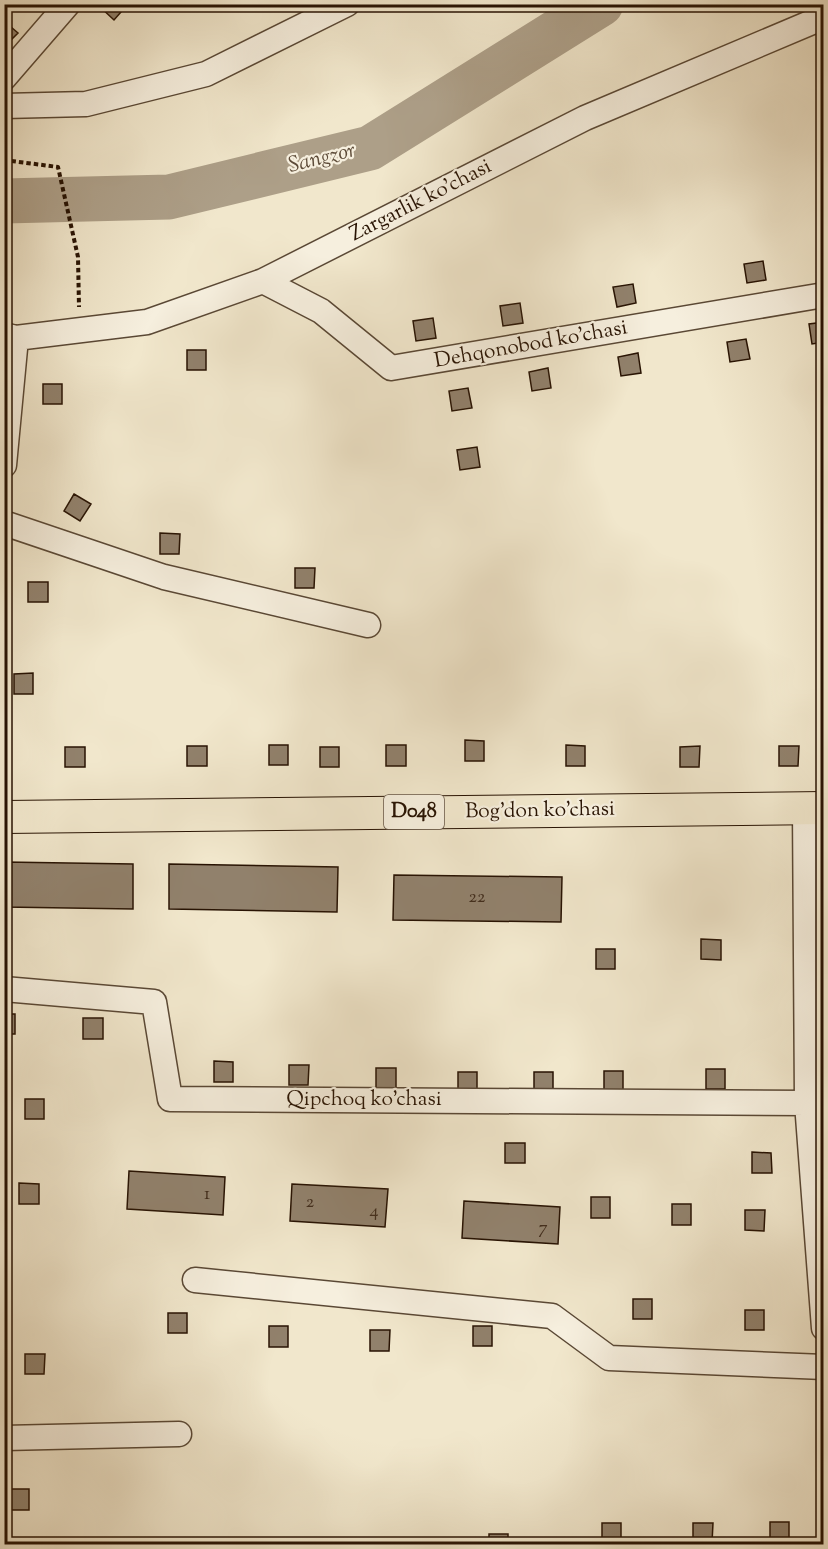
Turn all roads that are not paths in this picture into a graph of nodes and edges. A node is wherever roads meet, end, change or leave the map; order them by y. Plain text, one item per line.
1 (68, 4) edge
2 (347, 4) edge
3 (824, 17) edge
4 (4, 78) edge
5 (4, 106) edge
6 (263, 281) junction
7 (824, 295) edge
8 (10, 337) edge
9 (4, 465) edge
10 (4, 524) edge
11 (368, 625) dead end
12 (814, 808) edge
13 (4, 817) edge
14 (4, 988) edge
15 (807, 1103) junction
16 (817, 1173) edge
17 (195, 1280) dead end
18 (824, 1328) edge
19 (824, 1367) edge
20 (179, 1434) dead end
21 (4, 1438) edge

1 - 4 street
2 - 5 street
3 - 6 street, Zargarlik ko'chasi
6 - 7 street, Dehqonobod ko’chasi
6 - 8 street, Zargarlik ko'chasi
8 - 9 street
10 - 11 street
12 - 13 main road, Bog'don ko'chasi / D048
12 - 15 street
14 - 15 street, Qipchoq ko'chasi
15 - 16 street
16 - 18 street
17 - 19 street
20 - 21 street

